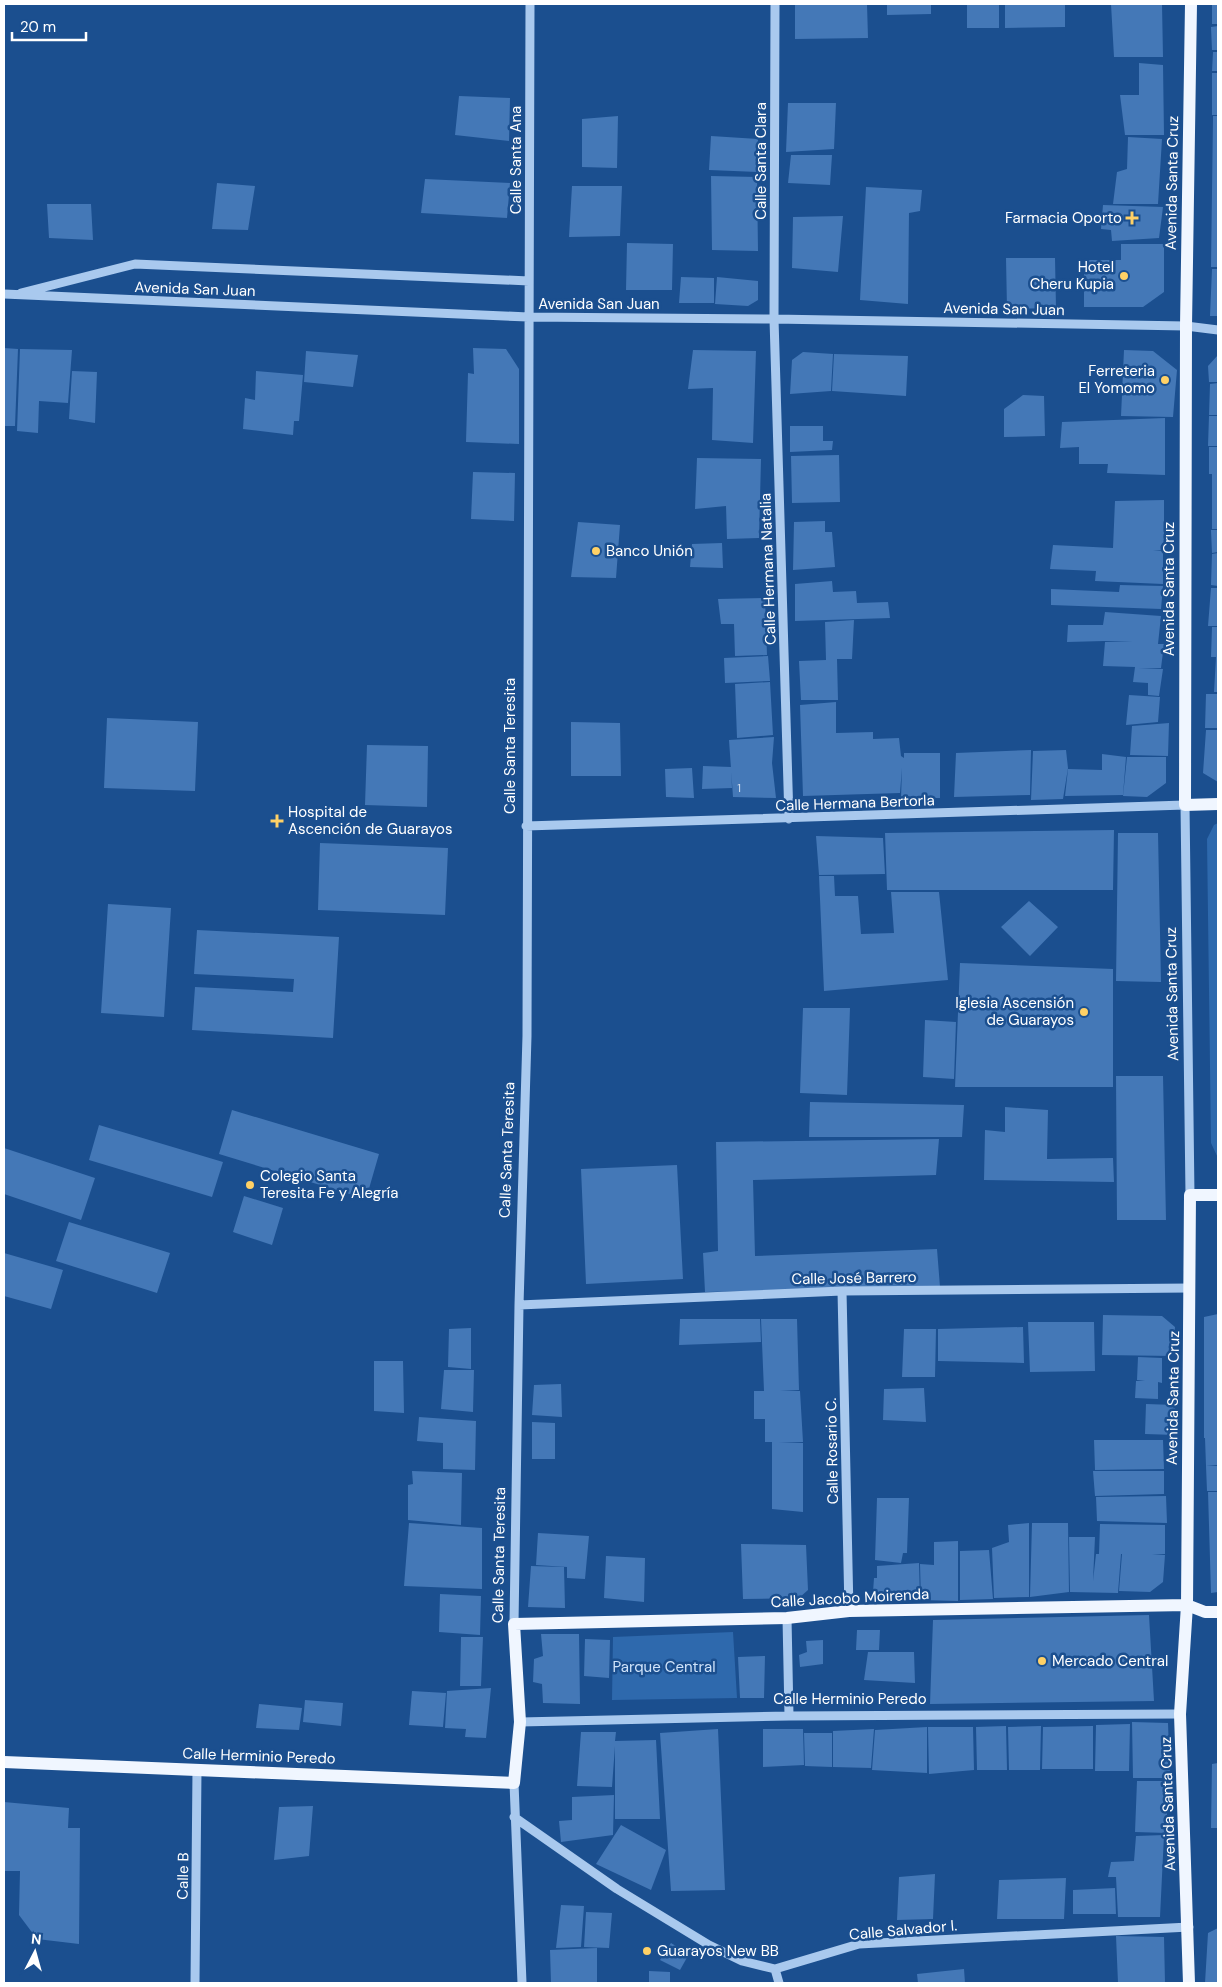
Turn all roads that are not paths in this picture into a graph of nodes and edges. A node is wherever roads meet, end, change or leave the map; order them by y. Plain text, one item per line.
1 (530, 4) edge
2 (775, 4) edge
3 (1191, 4) edge
4 (529, 281) junction
5 (7, 296) edge
6 (528, 317) junction
7 (774, 319) junction
8 (1186, 326) junction
9 (1218, 330) edge
10 (1218, 804) edge
11 (1185, 805) junction
12 (789, 819) junction
13 (526, 826) junction
14 (1190, 1195) junction
15 (1218, 1195) edge
16 (1190, 1288) junction
17 (842, 1291) junction
18 (519, 1305) junction
19 (1187, 1605) junction
20 (850, 1611) junction
21 (1218, 1612) edge
22 (786, 1618) junction
23 (514, 1624) junction
24 (1180, 1714) junction
25 (788, 1716) junction
26 (520, 1722) junction
27 (4, 1762) edge
28 (198, 1770) junction
29 (514, 1783) junction
30 (514, 1817) junction
31 (1189, 1926) junction
32 (775, 1969) junction
33 (195, 1983) edge
34 (522, 1983) edge
35 (779, 1983) edge
36 (1189, 1983) edge

1 - 4 street, Calle Santa Ana
2 - 7 street, Calle Santa Clara
3 - 8 main road, Avenida Santa Cruz
4 - 5 street, Avenida San Juan
4 - 6 street, Calle Santa Ana
5 - 6 street, Avenida San Juan
6 - 7 street, Avenida San Juan
6 - 13 street, Calle Santa Teresita
7 - 8 street, Avenida San Juan
7 - 12 street, Calle Hermana Natalia
8 - 9 street, Avenida San Juan
8 - 11 main road, Avenida Santa Cruz
10 - 11 main road
11 - 12 street, Calle Hermana Bertorla
11 - 14 street, Avenida Santa Cruz
12 - 13 street, Calle Hermana Bertorla
13 - 18 street, Calle Santa Teresita
14 - 15 main road
14 - 16 main road, Avenida Santa Cruz
16 - 17 street, Calle José Barrero
16 - 19 main road, Avenida Santa Cruz
17 - 18 street, Calle José Barrero
17 - 20 street, Calle Rosario C.
18 - 23 street, Calle Santa Teresita
19 - 20 main road, Calle Jacobo Moirenda
19 - 21 main road, Calle Jacobo Moirenda
19 - 24 main road, Avenida Santa Cruz
20 - 22 main road, Calle Jacobo Moirenda
22 - 23 main road, Calle Jacobo Moirenda
22 - 25 street
23 - 26 main road, Calle Santa Teresita
24 - 25 street, Calle Herminio Peredo
24 - 31 main road, Avenida Santa Cruz
25 - 26 street, Calle Herminio Peredo
26 - 29 main road, Calle Santa Teresita
27 - 28 main road, Calle Herminio Peredo
28 - 29 main road, Calle Herminio Peredo
28 - 33 street, Calle B
29 - 30 street, Calle Santa Teresita
30 - 32 street
30 - 34 street, Calle Santa Teresita
31 - 32 street, Calle Salvador I.
31 - 36 main road, Avenida Santa Cruz
32 - 35 street

